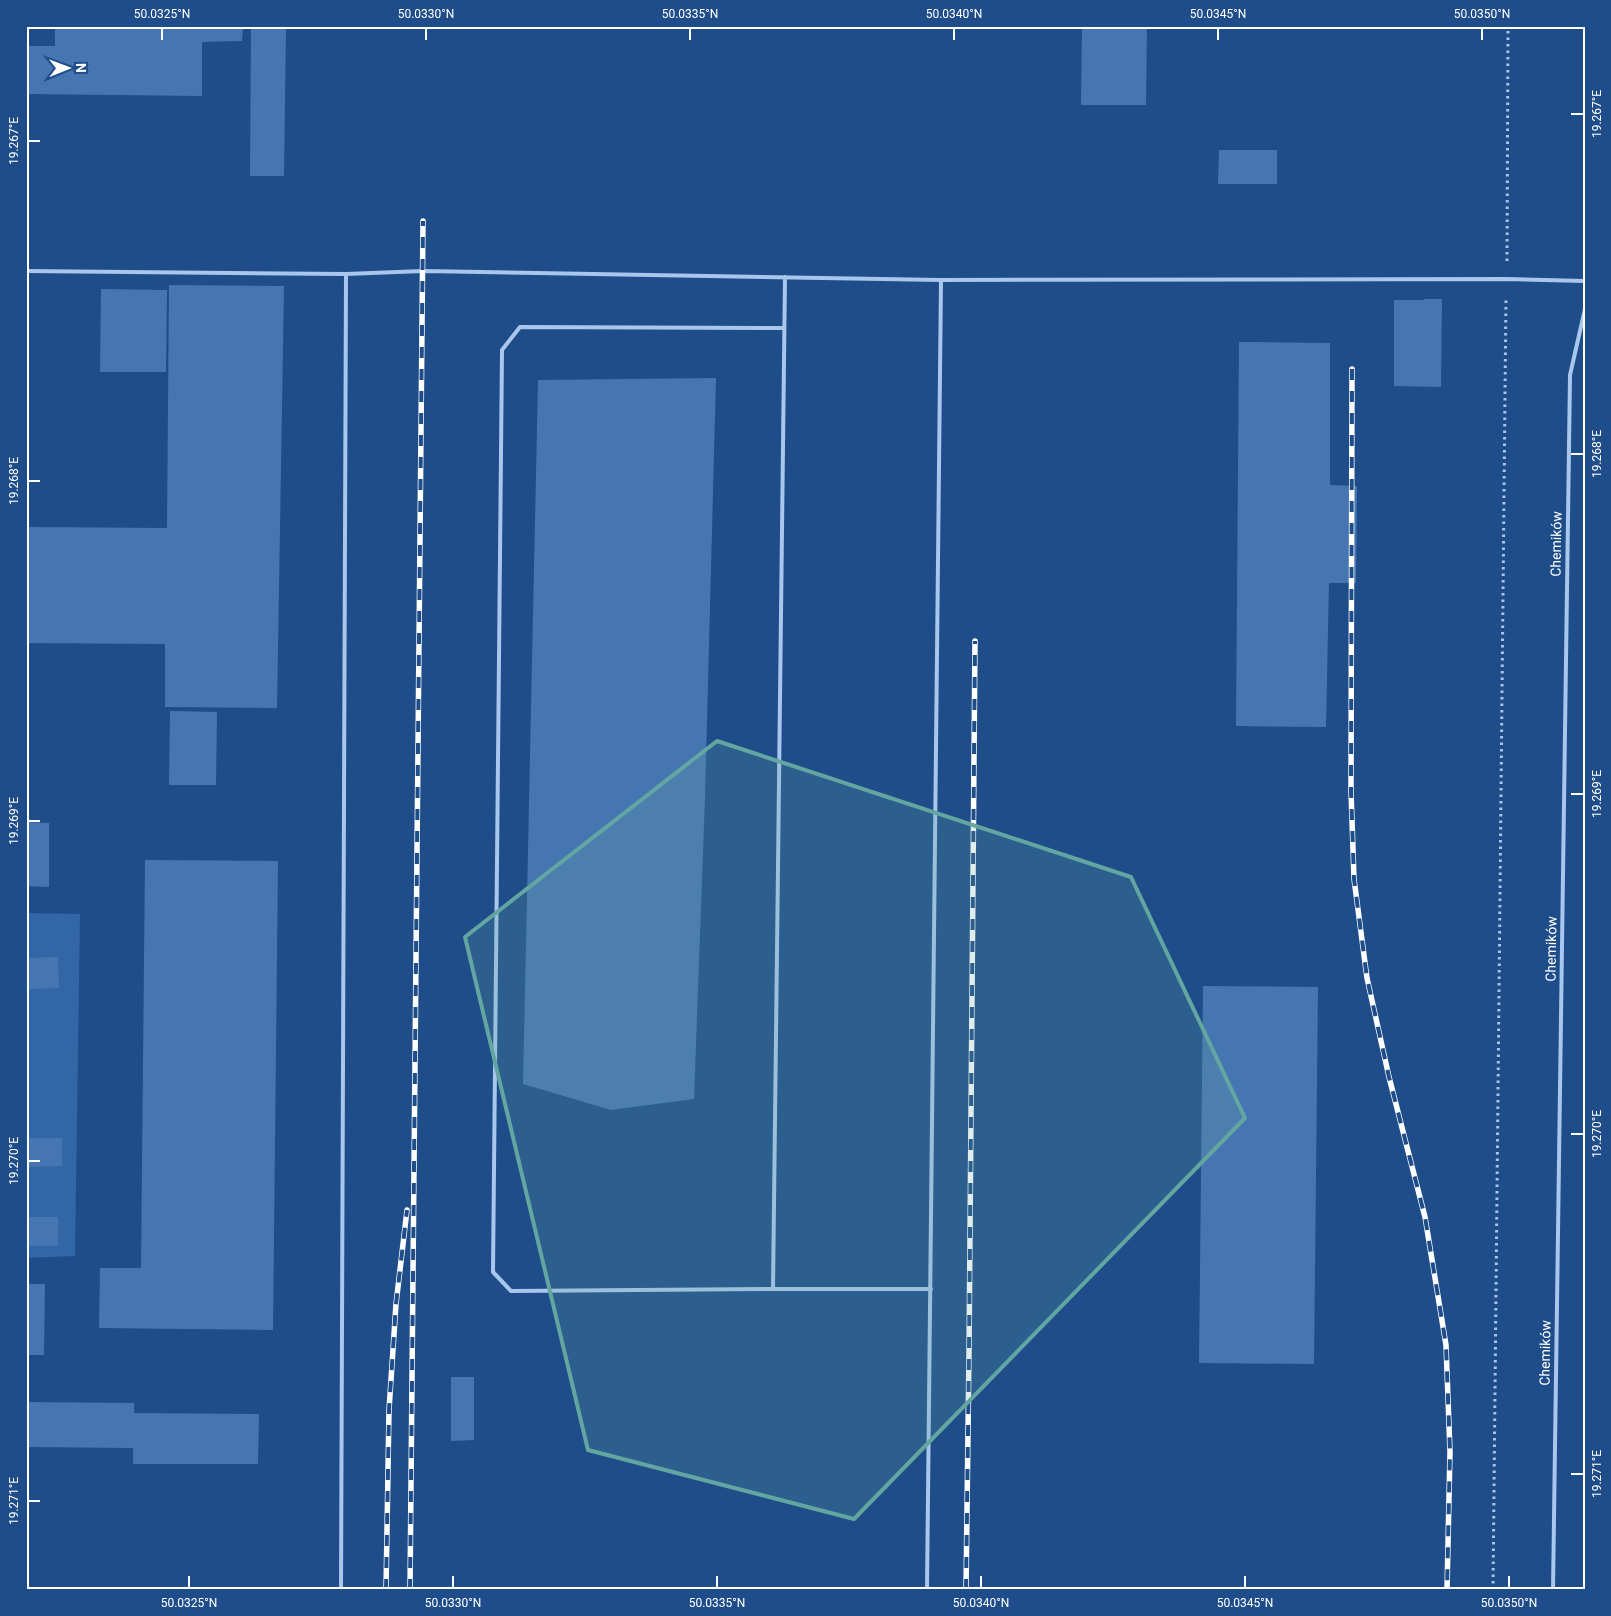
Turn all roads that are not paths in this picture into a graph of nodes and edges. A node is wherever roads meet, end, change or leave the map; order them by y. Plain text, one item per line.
1 (26, 271) edge
2 (346, 274) junction
3 (785, 277) junction
4 (941, 280) junction
5 (1585, 281) edge
6 (1585, 309) edge
7 (784, 328) junction
8 (773, 1289) junction
9 (931, 1289) junction
10 (342, 1590) edge
11 (928, 1590) edge
12 (1553, 1590) edge

1 - 2 lane
2 - 3 lane
2 - 10 lane
3 - 4 lane
3 - 7 lane
4 - 5 lane
4 - 9 lane
6 - 12 lane, Chemików
7 - 8 lane
7 - 8 lane
8 - 9 lane
9 - 11 lane

